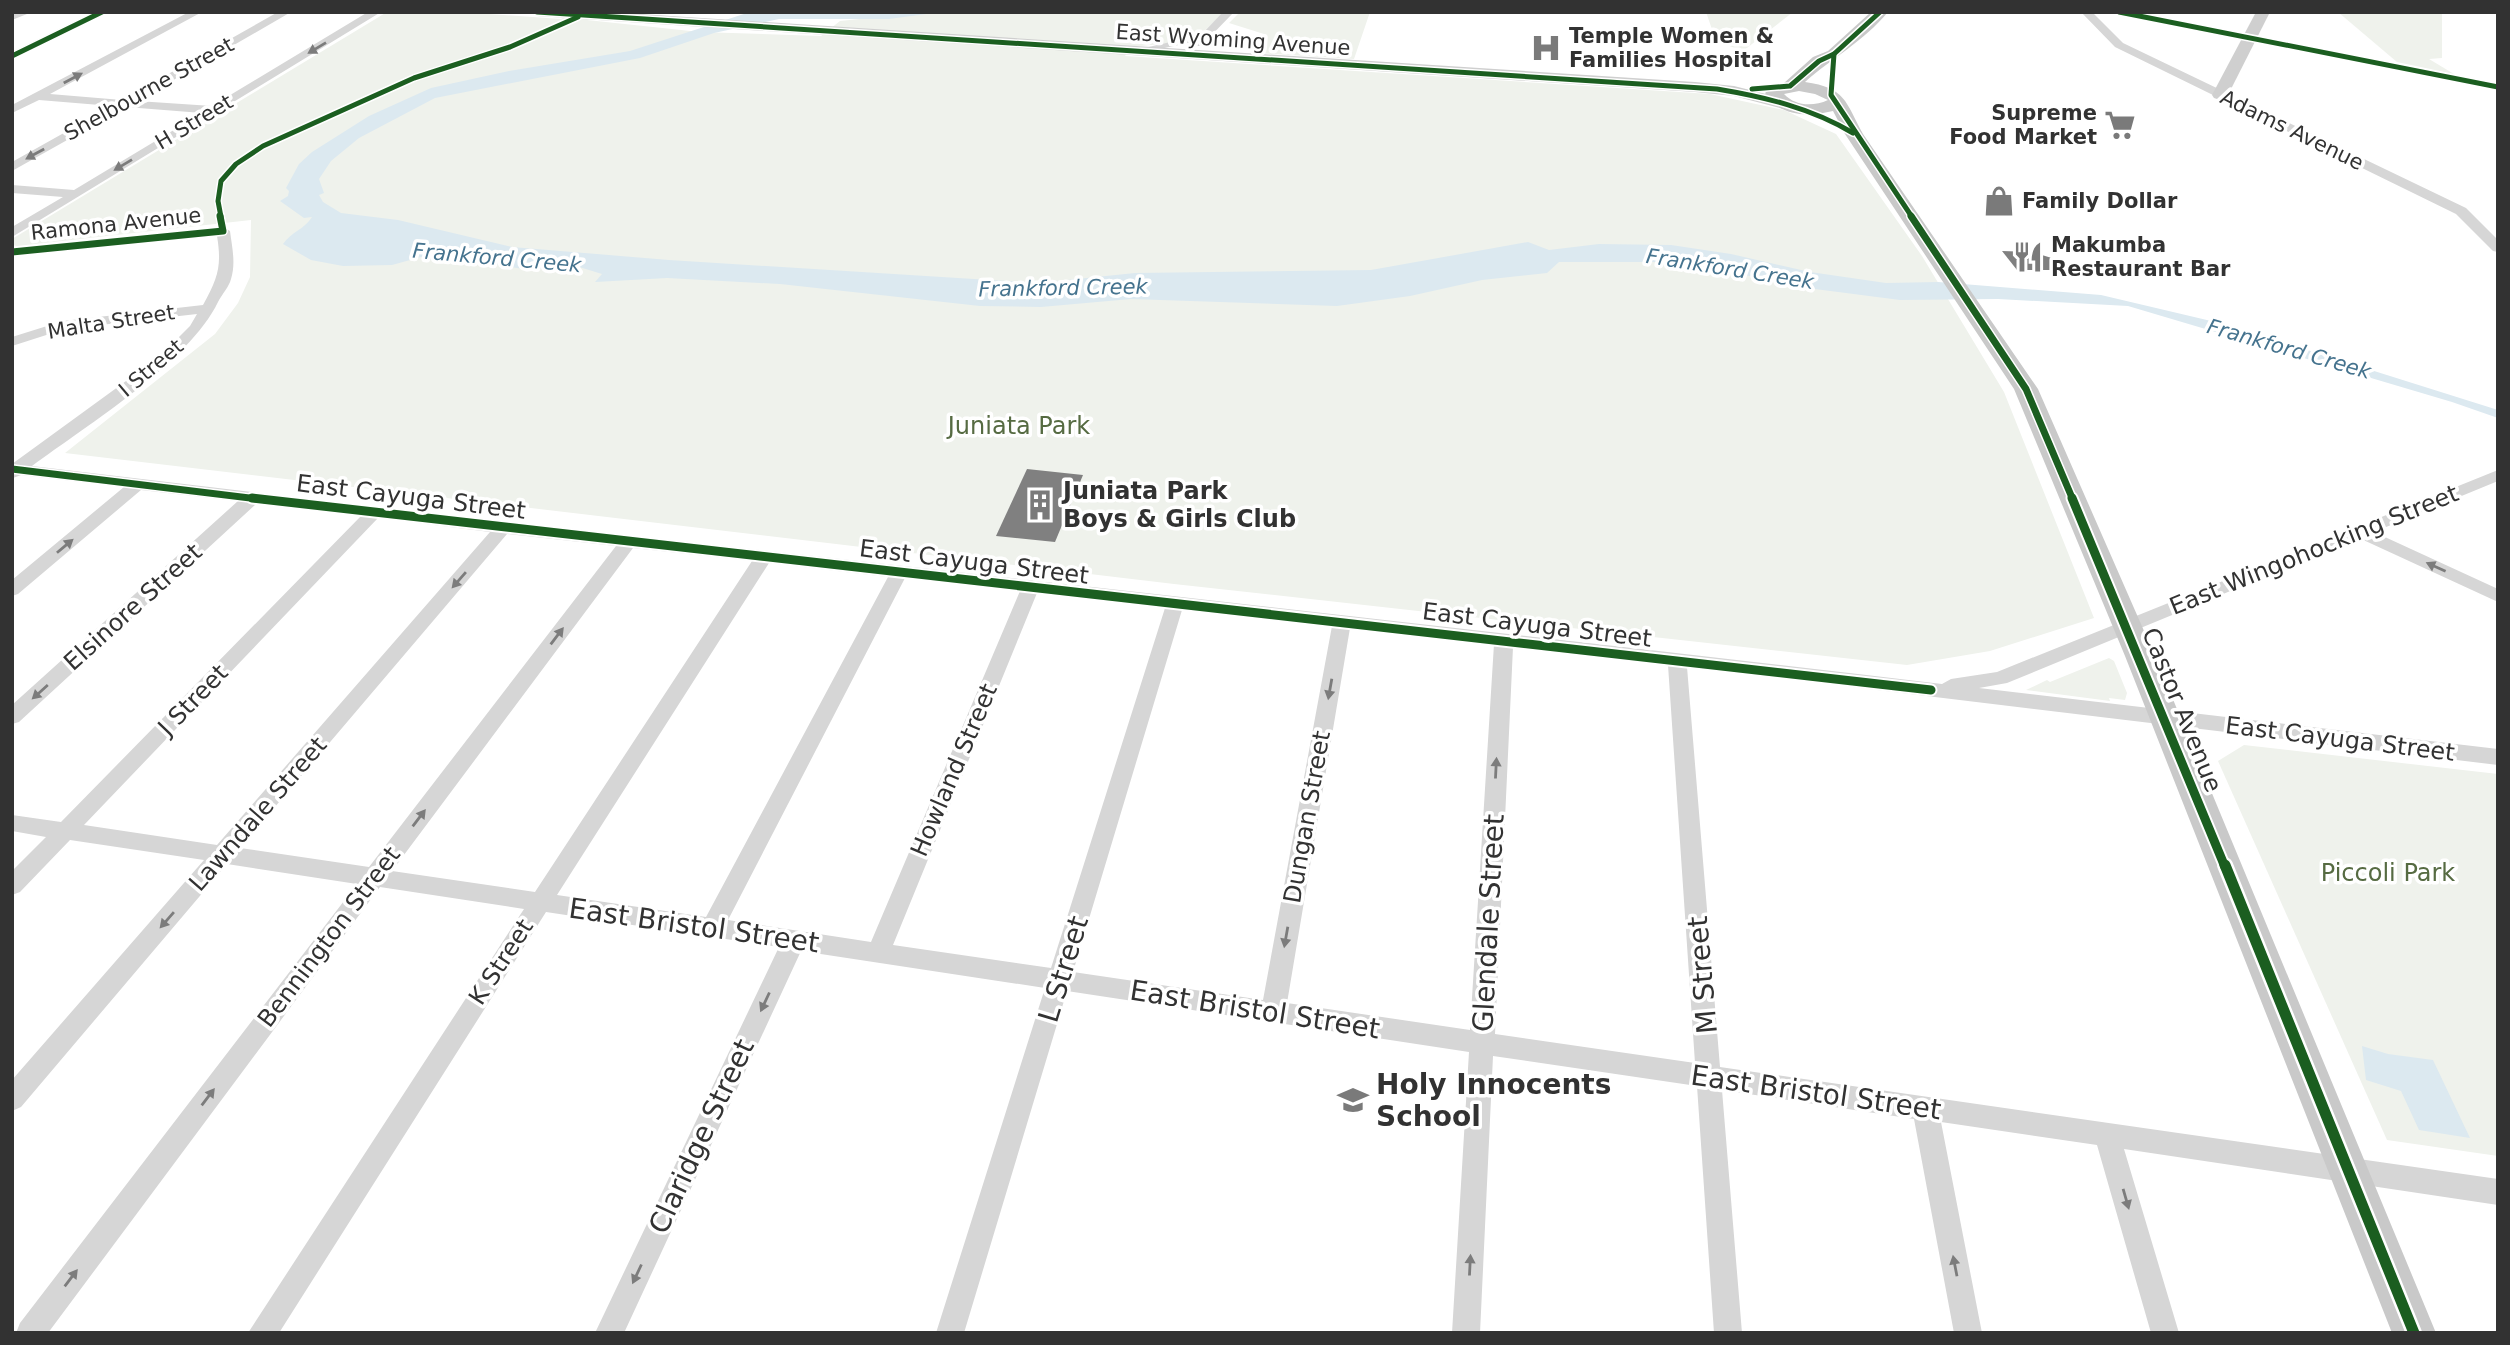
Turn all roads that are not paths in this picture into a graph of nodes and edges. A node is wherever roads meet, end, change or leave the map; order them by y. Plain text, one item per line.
1 (27, 12) edge
2 (102, 12) edge
3 (197, 12) edge
4 (286, 12) edge
5 (376, 12) edge
6 (537, 12) edge
7 (1229, 12) edge
8 (1880, 12) edge
9 (2086, 12) edge
10 (2119, 12) edge
11 (2263, 12) edge
12 (12, 17) edge
13 (1205, 37) junction
14 (2251, 38) junction
15 (1136, 51) junction
16 (1186, 54) junction
17 (1834, 54) junction
18 (12, 56) edge
19 (2498, 87) edge
20 (1785, 93) junction
21 (12, 95) edge
22 (2220, 95) junction
23 (37, 97) junction
24 (1834, 99) junction
25 (125, 103) junction
26 (1803, 108) junction
27 (12, 110) edge
28 (214, 110) junction
29 (1854, 134) junction
30 (12, 167) edge
31 (12, 189) edge
32 (76, 194) junction
33 (223, 231) joint
34 (12, 233) edge
35 (2498, 248) edge
36 (12, 252) edge
37 (211, 308) junction
38 (12, 342) edge
39 (14, 474) edge
40 (2498, 475) edge
41 (138, 484) junction
42 (253, 497) junction
43 (374, 513) junction
44 (503, 528) junction
45 (2360, 532) junction
46 (629, 541) junction
47 (764, 557) junction
48 (899, 573) junction
49 (1030, 588) junction
50 (12, 590) edge
51 (2498, 596) edge
52 (1175, 604) junction
53 (1342, 622) junction
54 (2127, 627) junction
55 (1504, 639) junction
56 (1677, 660) junction
57 (1931, 690) junction
58 (12, 717) edge
59 (2165, 719) junction
60 (2498, 757) edge
61 (12, 823) edge
62 (66, 831) junction
63 (223, 855) junction
64 (374, 877) junction
65 (12, 886) edge
66 (540, 902) junction
67 (712, 928) junction
68 (794, 940) junction
69 (878, 952) junction
70 (1060, 979) junction
71 (1273, 1012) junction
72 (1481, 1042) junction
73 (1710, 1077) junction
74 (12, 1100) edge
75 (1925, 1108) junction
76 (2106, 1134) junction
77 (2347, 1169) junction
78 (2498, 1192) edge
79 (30, 1333) edge
80 (262, 1333) edge
81 (609, 1333) edge
82 (950, 1333) edge
83 (1466, 1333) edge
84 (1728, 1333) edge
85 (1968, 1333) edge
86 (2165, 1333) edge
87 (2414, 1333) edge

1 - 12 street
2 - 18 street
23 -> 3 street
4 - 25 street, Shelbourne Street
5 -> 28 street, H Street
6 - 15 street, East Wyoming Avenue
7 - 13 street
8 - 17 main road
9 - 22 street, Adams Avenue
10 - 14 street
11 - 14 street
13 - 15 street
13 - 16 street
14 - 19 street
14 - 22 street
15 - 16 street, East Wyoming Avenue
16 - 20 street, East Wyoming Avenue
17 - 20 main road
17 - 24 main road
20 - 24 main road
20 - 26 main road
21 - 23 street
22 - 35 street, Adams Avenue
23 - 25 street
23 - 27 street
24 - 26 main road
24 - 29 main road, Castor Avenue
25 - 28 street
25 -> 30 street, Shelbourne Street
26 - 29 main road, Castor Avenue
28 -> 32 street, H Street
29 - 54 main road, Castor Avenue
31 - 32 street
32 - 34 street, H Street
33 - 36 street, Ramona Avenue
33 - 37 street, I Street
37 - 38 street, Malta Street
37 - 39 street, I Street
39 - 41 street, East Cayuga Street
40 - 45 street, East Wingohocking Street
41 - 42 street, East Cayuga Street
50 -> 41 street
42 - 43 street, East Cayuga Street
42 -> 58 street, Elsinore Street
43 - 44 street, East Cayuga Street
43 - 62 street, J Street
44 - 46 street, East Cayuga Street
44 -> 63 street, Lawndale Street
51 -> 45 street
45 - 54 street, East Wingohocking Street
46 - 47 street, East Cayuga Street
64 -> 46 street, Bennington Street
47 - 48 street, East Cayuga Street
47 - 66 street, K Street
48 - 49 street, East Cayuga Street
48 - 67 street
49 - 52 street, East Cayuga Street
49 - 69 street, Howland Street
52 - 53 street, East Cayuga Street
52 - 70 street, L Street
53 - 55 street, East Cayuga Street
53 -> 71 street, Dungan Street
54 - 57 street, East Wingohocking Street
54 - 59 main road, Castor Avenue
55 - 56 street, East Cayuga Street
72 -> 55 street, Glendale Street
56 - 57 street, East Cayuga Street
56 - 73 street, M Street
57 - 59 street, East Cayuga Street
59 - 60 street, East Cayuga Street
59 - 77 main road, Castor Avenue
61 - 62 street, East Bristol Street
62 - 63 street, East Bristol Street
62 - 65 street, J Street
63 - 64 street, East Bristol Street
63 -> 74 street, Lawndale Street
64 - 66 street, East Bristol Street
79 -> 64 street, Bennington Street
66 - 67 street, East Bristol Street
66 - 80 street, K Street
67 - 68 street, East Bristol Street
68 - 69 street, East Bristol Street
68 -> 81 street, Claridge Street
69 - 70 street, East Bristol Street
70 - 71 street, East Bristol Street
70 - 82 street, L Street
71 - 72 street, East Bristol Street
72 - 73 street, East Bristol Street
83 -> 72 street, Glendale Street
73 - 75 street, East Bristol Street
73 - 84 street, M Street
75 - 76 street, East Bristol Street
85 -> 75 street
76 - 77 street, East Bristol Street
76 -> 86 street
77 - 78 street, East Bristol Street
77 - 87 main road, Castor Avenue

